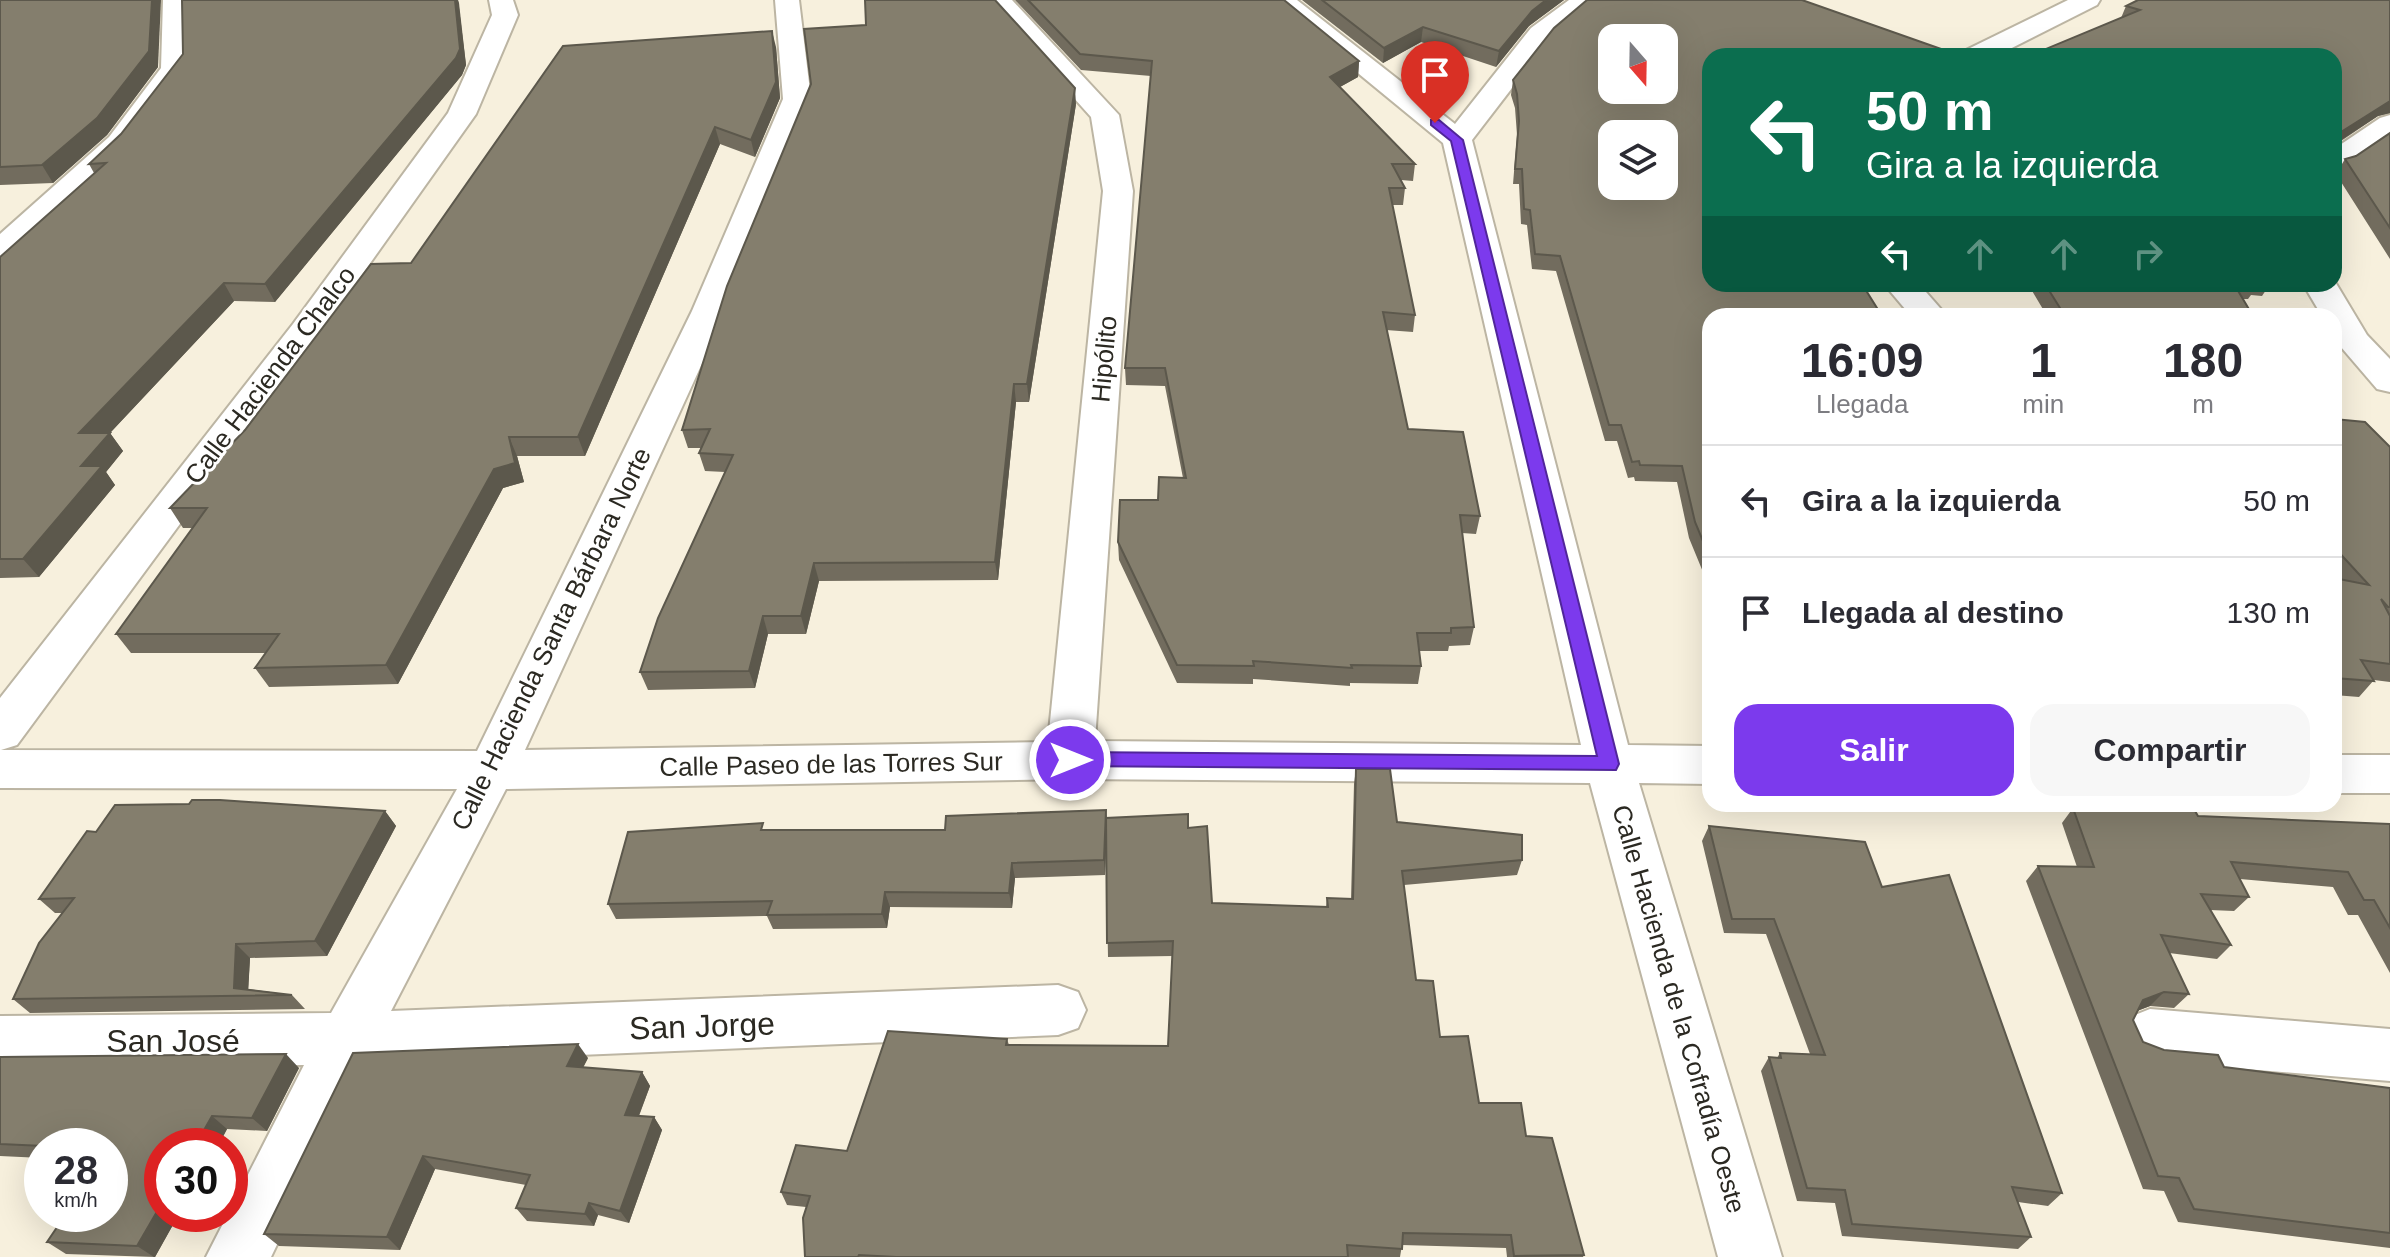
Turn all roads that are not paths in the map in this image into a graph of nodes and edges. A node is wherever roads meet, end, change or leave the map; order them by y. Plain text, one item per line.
1 (175, 0) edge
2 (501, 0) edge
3 (787, 0) edge
4 (998, 0) edge
5 (1281, 0) edge
6 (1585, 0) edge
7 (2088, 0) edge
8 (1991, 48) edge
9 (2390, 124) edge
10 (1457, 140) junction
11 (2342, 157) edge
12 (0, 251) edge
13 (1908, 292) edge
14 (1923, 308) edge
15 (2342, 321) edge
16 (2390, 381) edge
17 (0, 732) edge
18 (1070, 760) junction
19 (1609, 764) junction
20 (1702, 765) edge
21 (0, 769) edge
22 (492, 770) junction
23 (2342, 774) edge
24 (2390, 774) edge
25 (1058, 1010) dead end
26 (2150, 1035) dead end
27 (347, 1039) junction
28 (0, 1042) edge
29 (2390, 1055) edge
30 (238, 1257) edge
31 (1750, 1257) edge

1 - 12 street
2 - 17 street, Calle Hacienda Chalco
3 - 22 street, Calle Hacienda Santa Bárbara Norte
4 - 18 street, Hipólito
5 - 10 street
6 - 10 street
7 - 8 street
9 - 11 street
10 - 19 street, Calle Hacienda de la Cofradía Oeste
13 - 14 street
15 - 16 street
18 - 19 street, Calle Paseo de las Torres Sur
18 - 22 street, Calle Paseo de las Torres Sur
19 - 20 street, Calle Paseo de las Torres Sur
19 - 31 street, Calle Hacienda de la Cofradía Oeste
21 - 22 street, Calle Paseo de las Torres Sur
22 - 27 street, Calle Hacienda Santa Bárbara Norte
23 - 24 street
25 - 27 street, San Jorge
26 - 29 street
27 - 28 street, San José
27 - 30 street, Calle Hacienda Santa Bárbara Norte

